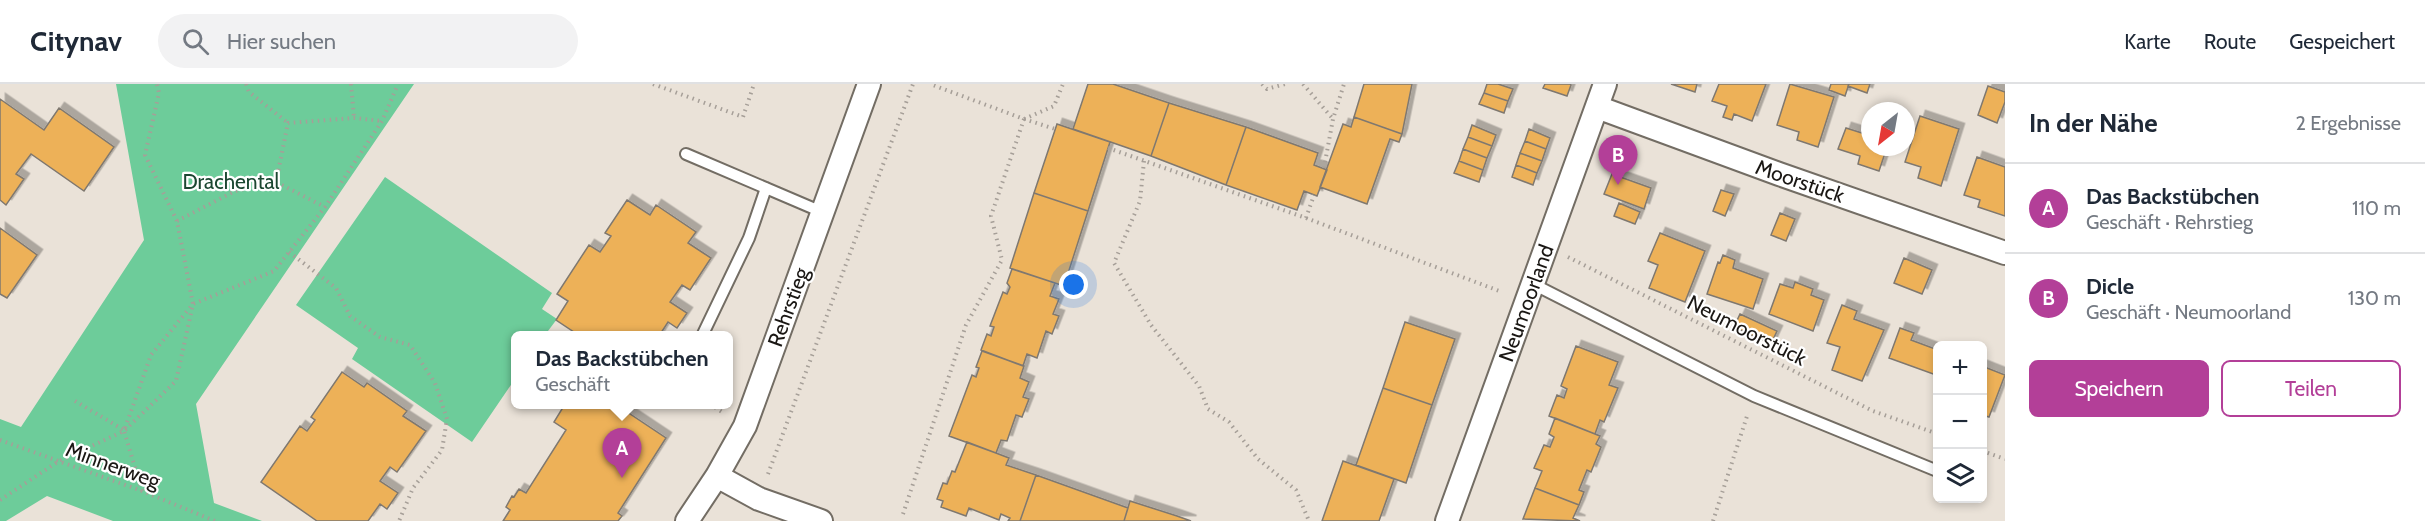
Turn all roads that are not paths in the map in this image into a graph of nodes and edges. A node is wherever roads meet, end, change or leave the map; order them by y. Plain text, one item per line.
1 (869, 84) edge
2 (1605, 84) edge
3 (1597, 107) junction
4 (686, 154) dead end
5 (766, 188) junction
6 (822, 212) junction
7 (2005, 253) edge
8 (1533, 284) junction
9 (704, 331) edge
10 (1933, 469) edge
11 (717, 476) junction
12 (687, 521) edge
13 (821, 521) edge
14 (1447, 521) edge

1 - 6 street, Rehrstieg
2 - 3 street, Neumoorland
3 - 7 street, Moorstück
3 - 8 street, Neumoorland
4 - 5 lane
5 - 6 lane
5 - 9 lane
6 - 11 street, Rehrstieg
8 - 10 lane
8 - 14 street, Neumoorland
11 - 12 street, Rehrstieg
11 - 13 street

